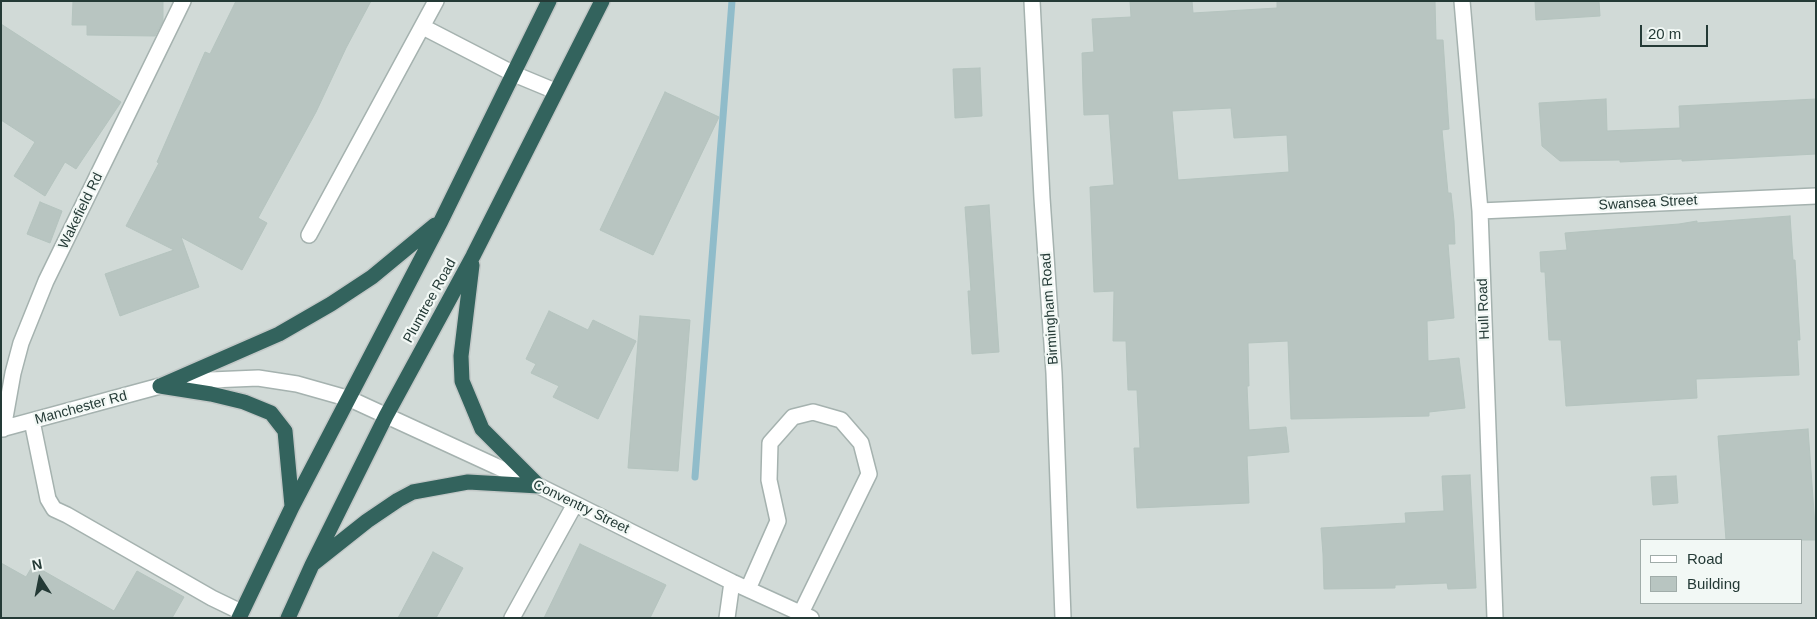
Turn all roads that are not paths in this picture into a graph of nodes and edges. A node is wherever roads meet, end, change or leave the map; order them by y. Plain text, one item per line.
1 (183, 1) edge
2 (436, 1) edge
3 (549, 1) edge
4 (602, 1) edge
5 (1032, 1) edge
6 (1462, 1) edge
7 (423, 27) junction
8 (514, 74) junction
9 (555, 91) junction
10 (1816, 196) edge
11 (1480, 211) junction
12 (441, 221) junction
13 (309, 234) dead end
14 (473, 256) junction
15 (160, 386) junction
16 (350, 399) junction
17 (386, 416) junction
18 (32, 421) junction
19 (2, 429) edge
20 (539, 486) junction
21 (575, 504) junction
22 (292, 507) junction
23 (312, 565) junction
24 (732, 582) junction
25 (748, 589) junction
26 (240, 615) edge
27 (806, 615) edge
28 (288, 618) edge
29 (512, 618) edge
30 (727, 618) edge
31 (1063, 618) edge
32 (1495, 618) edge

1 - 19 street, Wakefield Rd
2 - 7 street
3 - 8 highway, Plumtree Road
4 - 9 highway, Plumtree Road
5 - 31 street, Birmingham Road
6 - 11 street, Hull Road
7 - 8 street
7 - 13 street
8 - 9 street
8 - 12 highway, Plumtree Road
9 - 14 highway, Plumtree Road
10 - 11 street, Swansea Street
11 - 32 street, Hull Road
12 - 15 highway
12 - 16 highway, Plumtree Road
14 - 17 highway, Plumtree Road
14 - 20 highway
15 - 16 street, Manchester Rd
15 - 18 street, Manchester Rd
15 - 22 highway
16 - 17 street, Conventry Street
16 - 22 highway, Plumtree Road
17 - 20 street, Conventry Street
17 - 23 highway, Plumtree Road
18 - 19 street, Manchester Rd
18 - 26 street
20 - 21 street, Conventry Street
20 - 23 highway
21 - 24 street, Conventry Street
21 - 29 street
22 - 26 highway, Plumtree Road
23 - 28 highway, Plumtree Road
24 - 25 street, Conventry Street
24 - 30 street
25 - 27 street, Conventry Street
25 - 27 street

